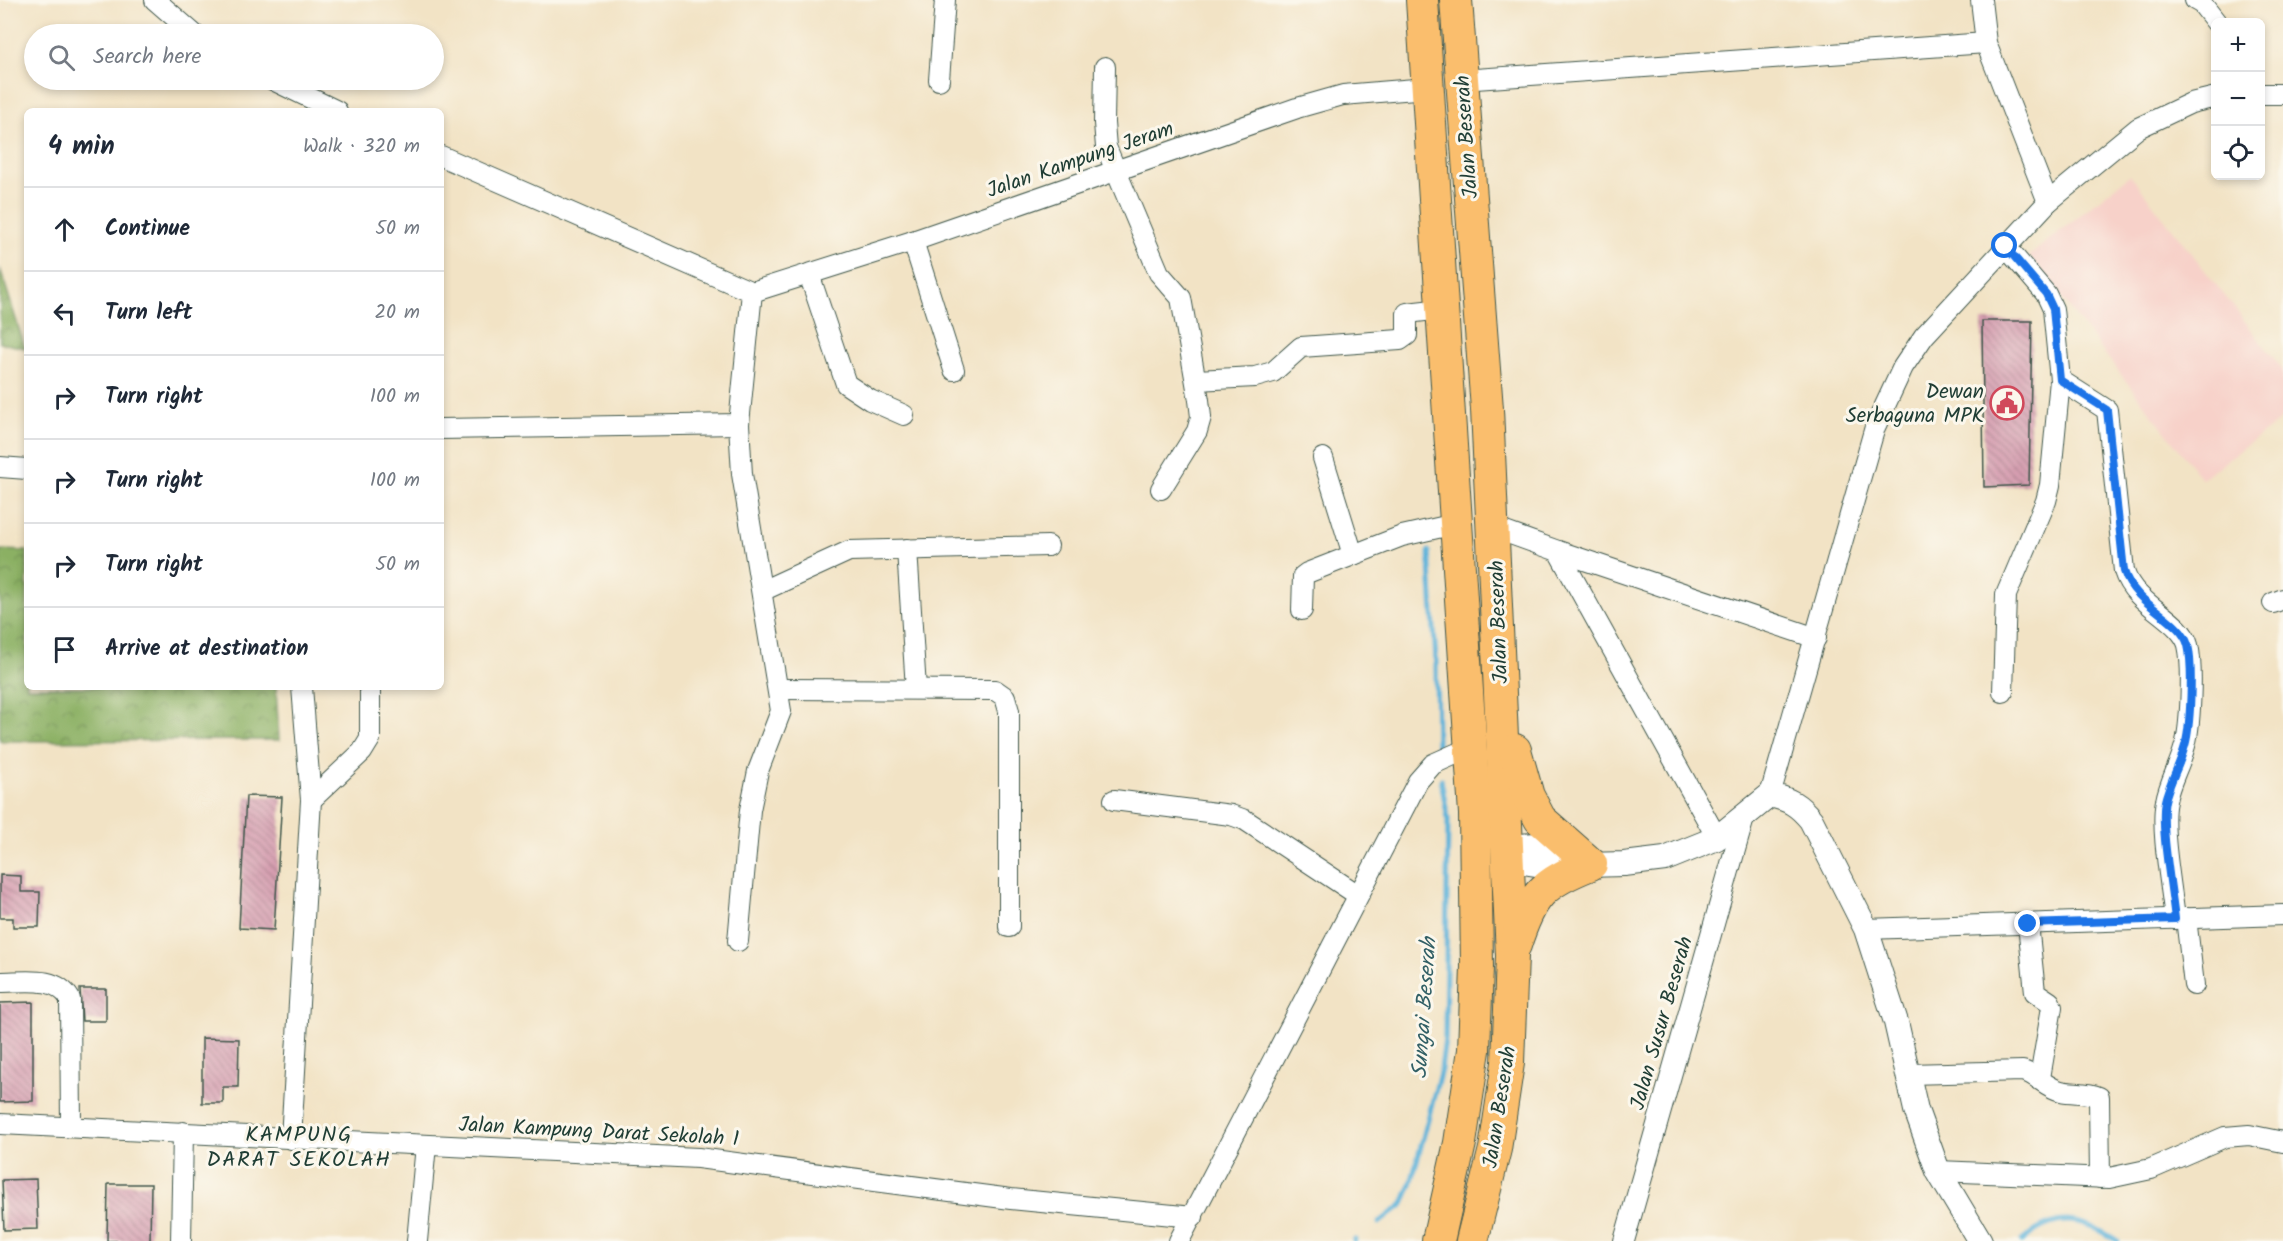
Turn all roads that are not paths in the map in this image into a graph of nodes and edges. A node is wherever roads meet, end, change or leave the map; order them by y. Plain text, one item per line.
1 (155, 0) edge
2 (945, 0) edge
3 (1422, 0) edge
4 (1456, 0) edge
5 (1981, 0) edge
6 (2203, 1) edge
7 (2214, 18) edge
8 (183, 24) edge
9 (1986, 43) junction
10 (1105, 67) dead end
11 (1461, 80) junction
12 (939, 81) dead end
13 (1427, 88) junction
14 (289, 90) edge
15 (2265, 94) edge
16 (2283, 94) edge
17 (2211, 98) edge
18 (317, 107) edge
19 (444, 157) edge
20 (1116, 173) junction
21 (2048, 202) junction
22 (913, 241) junction
23 (2005, 246) junction
24 (810, 274) junction
25 (752, 292) junction
26 (1442, 309) junction
27 (954, 370) dead end
28 (1196, 380) junction
29 (2060, 380) junction
30 (904, 415) dead end
31 (739, 424) junction
32 (444, 429) edge
33 (1323, 458) dead end
34 (0, 467) edge
35 (24, 469) edge
36 (1161, 489) dead end
37 (1455, 524) junction
38 (1494, 528) junction
39 (1048, 546) dead end
40 (907, 549) junction
41 (1558, 550) junction
42 (1353, 555) junction
43 (764, 590) junction
44 (1302, 610) dead end
45 (1816, 638) junction
46 (778, 688) junction
47 (302, 690) edge
48 (370, 690) edge
49 (916, 690) junction
50 (2003, 692) dead end
51 (1501, 700) junction
52 (1468, 747) junction
53 (1770, 795) junction
54 (311, 800) junction
55 (1114, 800) dead end
56 (1475, 814) junction
57 (1744, 818) junction
58 (1717, 838) junction
59 (1508, 850) junction
60 (1591, 864) junction
61 (1476, 879) junction
62 (1358, 896) junction
63 (2283, 915) edge
64 (2181, 918) junction
65 (2028, 924) junction
66 (1009, 927) dead end
67 (1866, 929) junction
68 (738, 941) dead end
69 (1512, 956) junction
70 (0, 982) edge
71 (2194, 985) dead end
72 (1909, 1074) junction
73 (2040, 1078) junction
74 (0, 1124) edge
75 (71, 1125) junction
76 (183, 1132) junction
77 (291, 1139) junction
78 (2283, 1142) edge
79 (426, 1145) junction
80 (1938, 1171) junction
81 (2100, 1178) junction
82 (1193, 1217) junction
83 (181, 1241) edge
84 (417, 1241) edge
85 (1179, 1241) edge
86 (1438, 1241) edge
87 (1472, 1241) edge
88 (1624, 1241) edge
89 (1980, 1241) edge

1 - 8 street
2 - 12 street
3 - 13 highway, Jalan Beserah
4 - 11 highway, Jalan Beserah
5 - 9 street
6 - 7 street
9 - 11 street
9 - 21 street
10 - 20 street
11 - 38 highway, Jalan Beserah
13 - 20 street, Jalan Kampung Jeram
13 - 26 highway, Jalan Beserah
14 - 18 street
15 - 16 street
17 - 21 street
19 - 25 street
20 - 22 street, Jalan Kampung Jeram
20 - 28 street
21 - 23 street
22 - 24 street, Jalan Kampung Jeram
22 - 27 street
23 - 29 street
23 - 45 street
24 - 25 street, Jalan Kampung Jeram
24 - 30 street
25 - 31 street
26 - 28 street
26 - 37 highway, Jalan Beserah
28 - 36 street
29 - 50 street
29 - 64 street
31 - 32 street
31 - 43 street
33 - 42 street
34 - 35 street
37 - 42 street
37 - 52 highway, Jalan Beserah
38 - 41 street
38 - 51 highway, Jalan Beserah
39 - 40 street
40 - 43 street
40 - 49 street
41 - 45 street
41 - 58 street
42 - 44 street
43 - 46 street
45 - 53 street
46 - 49 street
46 - 68 street
47 - 54 street
48 - 54 street
49 - 66 street
51 - 59 highway, Jalan Beserah
51 - 60 highway
52 - 56 highway, Jalan Beserah
52 - 62 street
53 - 57 street
53 - 67 street
54 - 77 street
55 - 62 street
56 - 59 highway
56 - 61 highway, Jalan Beserah
57 - 58 street
57 - 88 street, Jalan Susur Beserah
58 - 60 street
59 - 60 street
59 - 61 highway
59 - 69 highway, Jalan Beserah
60 - 69 highway
61 - 86 highway, Jalan Beserah
62 - 82 street
63 - 64 street
64 - 65 street
64 - 71 street
65 - 67 street
65 - 73 street
67 - 72 street
69 - 87 highway, Jalan Beserah
70 - 75 street
72 - 73 street
72 - 80 street
73 - 81 street
74 - 75 street, Jalan Kampung Darat Sekolah 1
75 - 76 street, Jalan Kampung Darat Sekolah 1
76 - 77 street, Jalan Kampung Darat Sekolah 1
76 - 83 street
77 - 79 street, Jalan Kampung Darat Sekolah 1
78 - 81 street
79 - 82 street, Jalan Kampung Darat Sekolah 1
79 - 84 street
80 - 81 street
80 - 89 street
82 - 85 street

